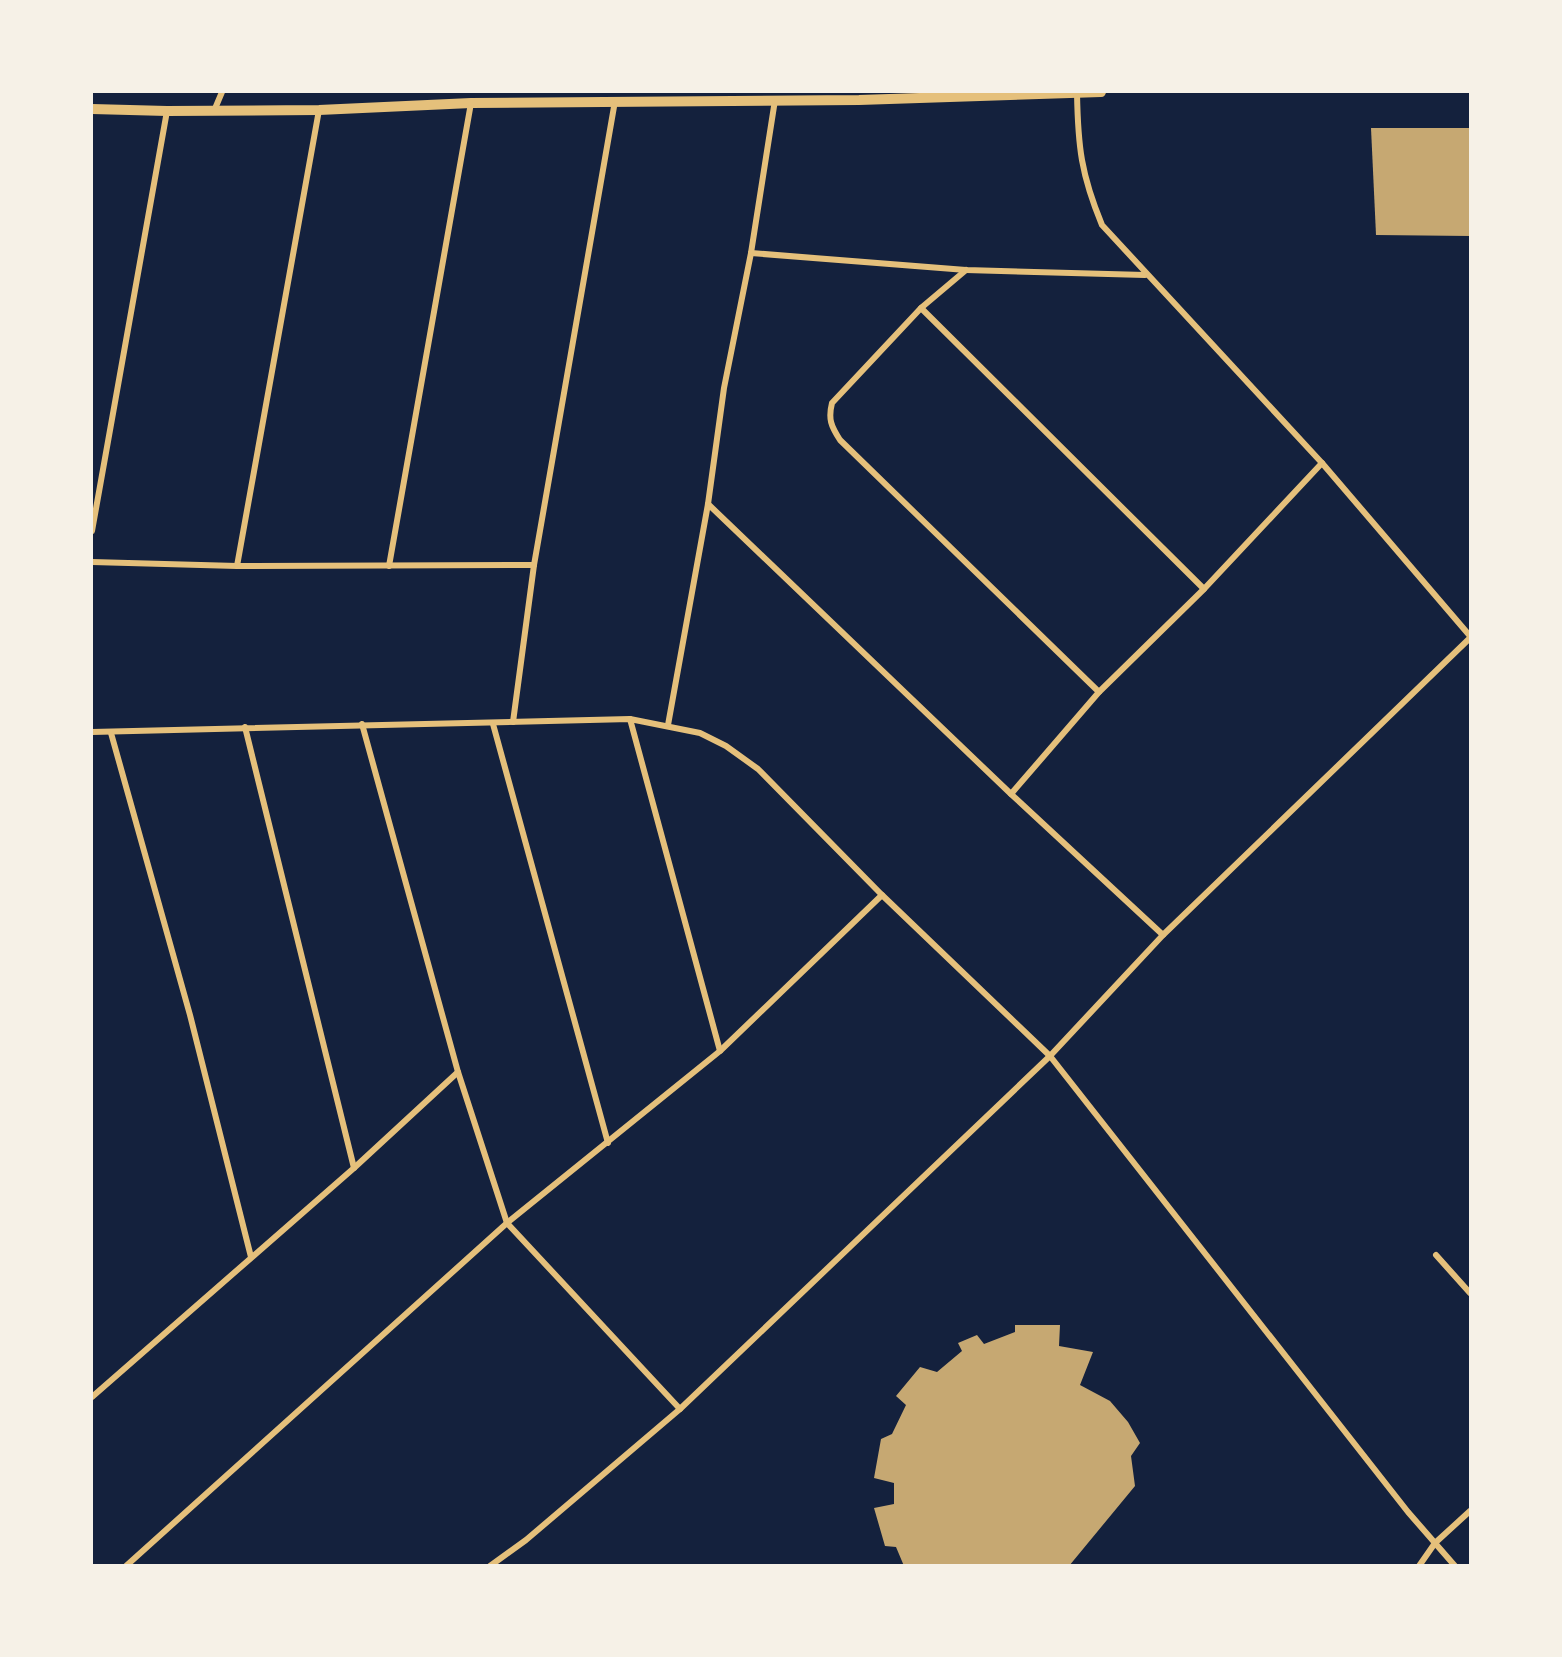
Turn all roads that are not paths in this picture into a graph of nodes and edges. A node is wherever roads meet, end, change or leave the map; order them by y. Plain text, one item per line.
1 (222, 92) edge
2 (1101, 92) edge
3 (1077, 93) edge
4 (859, 96) edge
5 (775, 100) junction
6 (615, 101) junction
7 (471, 103) junction
8 (92, 109) edge
9 (320, 110) junction
10 (167, 111) junction
11 (214, 111) junction
12 (751, 254) junction
13 (966, 270) junction
14 (1145, 275) junction
15 (921, 308) junction
16 (1322, 463) junction
17 (708, 504) junction
18 (92, 531) edge
19 (92, 562) edge
20 (534, 564) junction
21 (237, 566) junction
22 (389, 566) junction
23 (1204, 589) junction
24 (1470, 637) edge
25 (1099, 692) junction
26 (630, 719) junction
27 (513, 722) junction
28 (362, 724) junction
29 (494, 724) junction
30 (668, 724) junction
31 (245, 727) junction
32 (92, 732) edge
33 (111, 733) junction
34 (1011, 794) junction
35 (882, 896) junction
36 (1163, 935) junction
37 (720, 1051) junction
38 (1050, 1056) junction
39 (459, 1072) junction
40 (608, 1143) junction
41 (354, 1168) junction
42 (507, 1223) junction
43 (1436, 1255) dead end
44 (251, 1257) junction
45 (1470, 1293) edge
46 (92, 1397) edge
47 (680, 1409) junction
48 (1470, 1511) edge
49 (1435, 1543) junction
50 (126, 1566) edge
51 (490, 1566) edge
52 (1419, 1566) edge
53 (1455, 1566) edge

1 - 11 street
2 - 3 street
3 - 4 street
3 - 14 street
4 - 5 street
5 - 6 street
5 - 12 street
6 - 7 street
6 - 20 street
7 - 9 street
7 - 22 street
8 - 10 street
9 - 11 street
9 - 21 street
10 - 11 street
10 - 18 street
12 - 13 street
12 - 17 street
13 - 14 street
13 - 15 street
14 - 16 street
15 - 23 street
15 - 25 street
16 - 23 street
16 - 24 street
17 - 30 street
17 - 34 street
19 - 21 street
20 - 22 street
20 - 27 street
21 - 22 street
23 - 25 street
24 - 36 street
25 - 34 street
26 - 27 street
26 - 30 street
26 - 37 street
27 - 29 street
28 - 29 street
28 - 31 street
28 - 39 street
29 - 40 street
30 - 35 street
31 - 33 street
31 - 41 street
32 - 33 street
33 - 44 street
34 - 36 street
35 - 37 street
35 - 38 street
36 - 38 street
37 - 40 street
38 - 47 street
38 - 49 street
39 - 41 street
39 - 42 street
40 - 42 street
41 - 44 street
42 - 47 street
42 - 50 street
43 - 45 street
44 - 46 street
47 - 51 street
48 - 49 street
49 - 52 street
49 - 53 street

